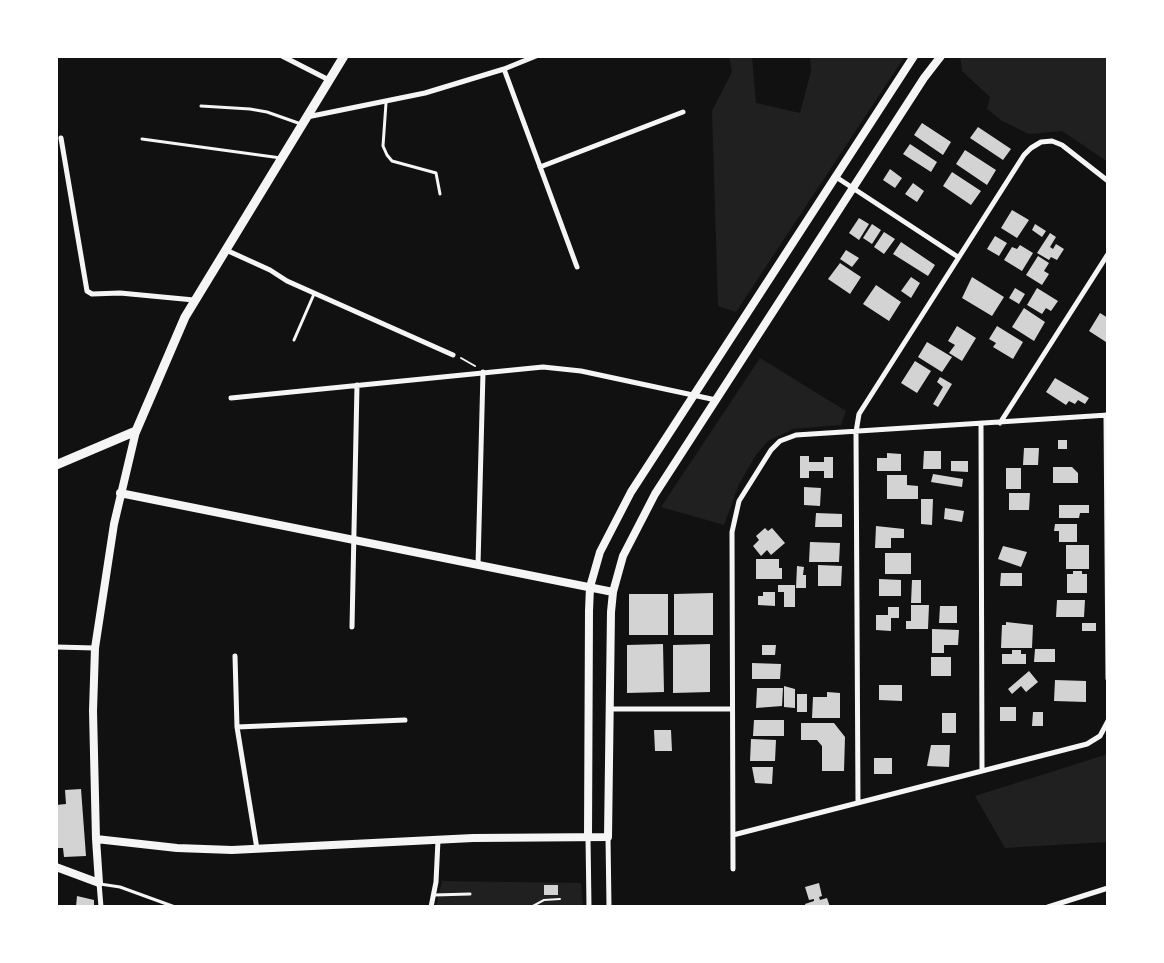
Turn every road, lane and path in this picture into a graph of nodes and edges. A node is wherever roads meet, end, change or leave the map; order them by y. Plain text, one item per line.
1 (282, 56) edge
2 (344, 56) edge
3 (536, 56) edge
4 (914, 56) edge
5 (941, 56) edge
6 (504, 69) junction
7 (329, 80) junction
8 (386, 103) junction
9 (201, 106) dead end
10 (683, 112) dead end
11 (304, 121) junction
12 (61, 138) dead end
13 (142, 139) dead end
14 (281, 158) junction
15 (540, 166) junction
16 (836, 177) junction
17 (1108, 181) edge
18 (853, 188) junction
19 (440, 194) dead end
20 (225, 249) junction
21 (1108, 254) edge
22 (958, 257) junction
23 (577, 267) dead end
24 (314, 294) junction
25 (194, 300) junction
26 (294, 340) dead end
27 (453, 354) joint
28 (482, 372) junction
29 (357, 385) junction
30 (695, 395) junction
31 (231, 398) dead end
32 (716, 400) junction
33 (1107, 415) edge
34 (1000, 422) junction
35 (980, 424) junction
36 (136, 430) junction
37 (856, 432) junction
38 (56, 465) edge
39 (120, 493) junction
40 (354, 540) junction
41 (478, 565) junction
42 (590, 587) junction
43 (613, 592) junction
44 (352, 627) dead end
45 (56, 647) edge
46 (95, 648) junction
47 (234, 656) dead end
48 (1108, 679) edge
49 (609, 709) junction
50 (732, 709) junction
51 (405, 720) dead end
52 (1108, 721) edge
53 (237, 727) junction
54 (982, 771) junction
55 (858, 803) junction
56 (733, 835) junction
57 (588, 838) junction
58 (608, 838) junction
59 (96, 839) junction
60 (438, 840) junction
61 (257, 849) junction
62 (56, 867) edge
63 (733, 869) dead end
64 (99, 883) junction
65 (1108, 888) edge
66 (470, 894) dead end
67 (434, 895) junction
68 (560, 898) dead end
69 (101, 907) edge
70 (175, 907) edge
71 (431, 907) edge
72 (531, 907) edge
73 (589, 907) edge
74 (609, 907) edge
75 (1048, 907) edge

1 - 7 street
2 - 7 main road
3 - 6 street
4 - 16 street
5 - 18 street
6 - 8 street
6 - 15 street
7 - 11 main road
8 - 11 street
8 - 19 lane
9 - 11 lane
10 - 15 street
11 - 14 main road
12 - 25 street
13 - 14 lane
14 - 20 main road
15 - 23 street
16 - 18 street
16 - 30 street
17 - 22 street
18 - 22 street
18 - 32 street
20 - 24 street
20 - 25 main road
21 - 34 street
22 - 37 street
24 - 26 lane
24 - 27 street
25 - 36 main road
27 - 28 path
28 - 29 street
28 - 30 street
28 - 41 street
29 - 31 street
29 - 40 street
30 - 32 street
30 - 42 street
32 - 43 street
33 - 34 street
33 - 48 street
34 - 35 street
35 - 37 street
35 - 54 street
36 - 38 main road
36 - 39 street
37 - 50 street
37 - 55 street
39 - 40 street
39 - 46 street
40 - 41 street
40 - 44 street
41 - 42 street
42 - 43 street
42 - 57 street
43 - 49 street
45 - 46 street
46 - 59 street
47 - 53 street
49 - 50 street
49 - 58 street
50 - 56 street
51 - 53 street
52 - 54 street
53 - 61 street
54 - 55 street
55 - 56 street
56 - 63 street
57 - 58 street
57 - 60 street
57 - 73 street
58 - 74 street
59 - 61 street
59 - 64 street
60 - 61 street
60 - 67 street
62 - 64 street
64 - 69 street
64 - 70 lane
65 - 75 street
66 - 67 lane
67 - 71 street
68 - 72 path

